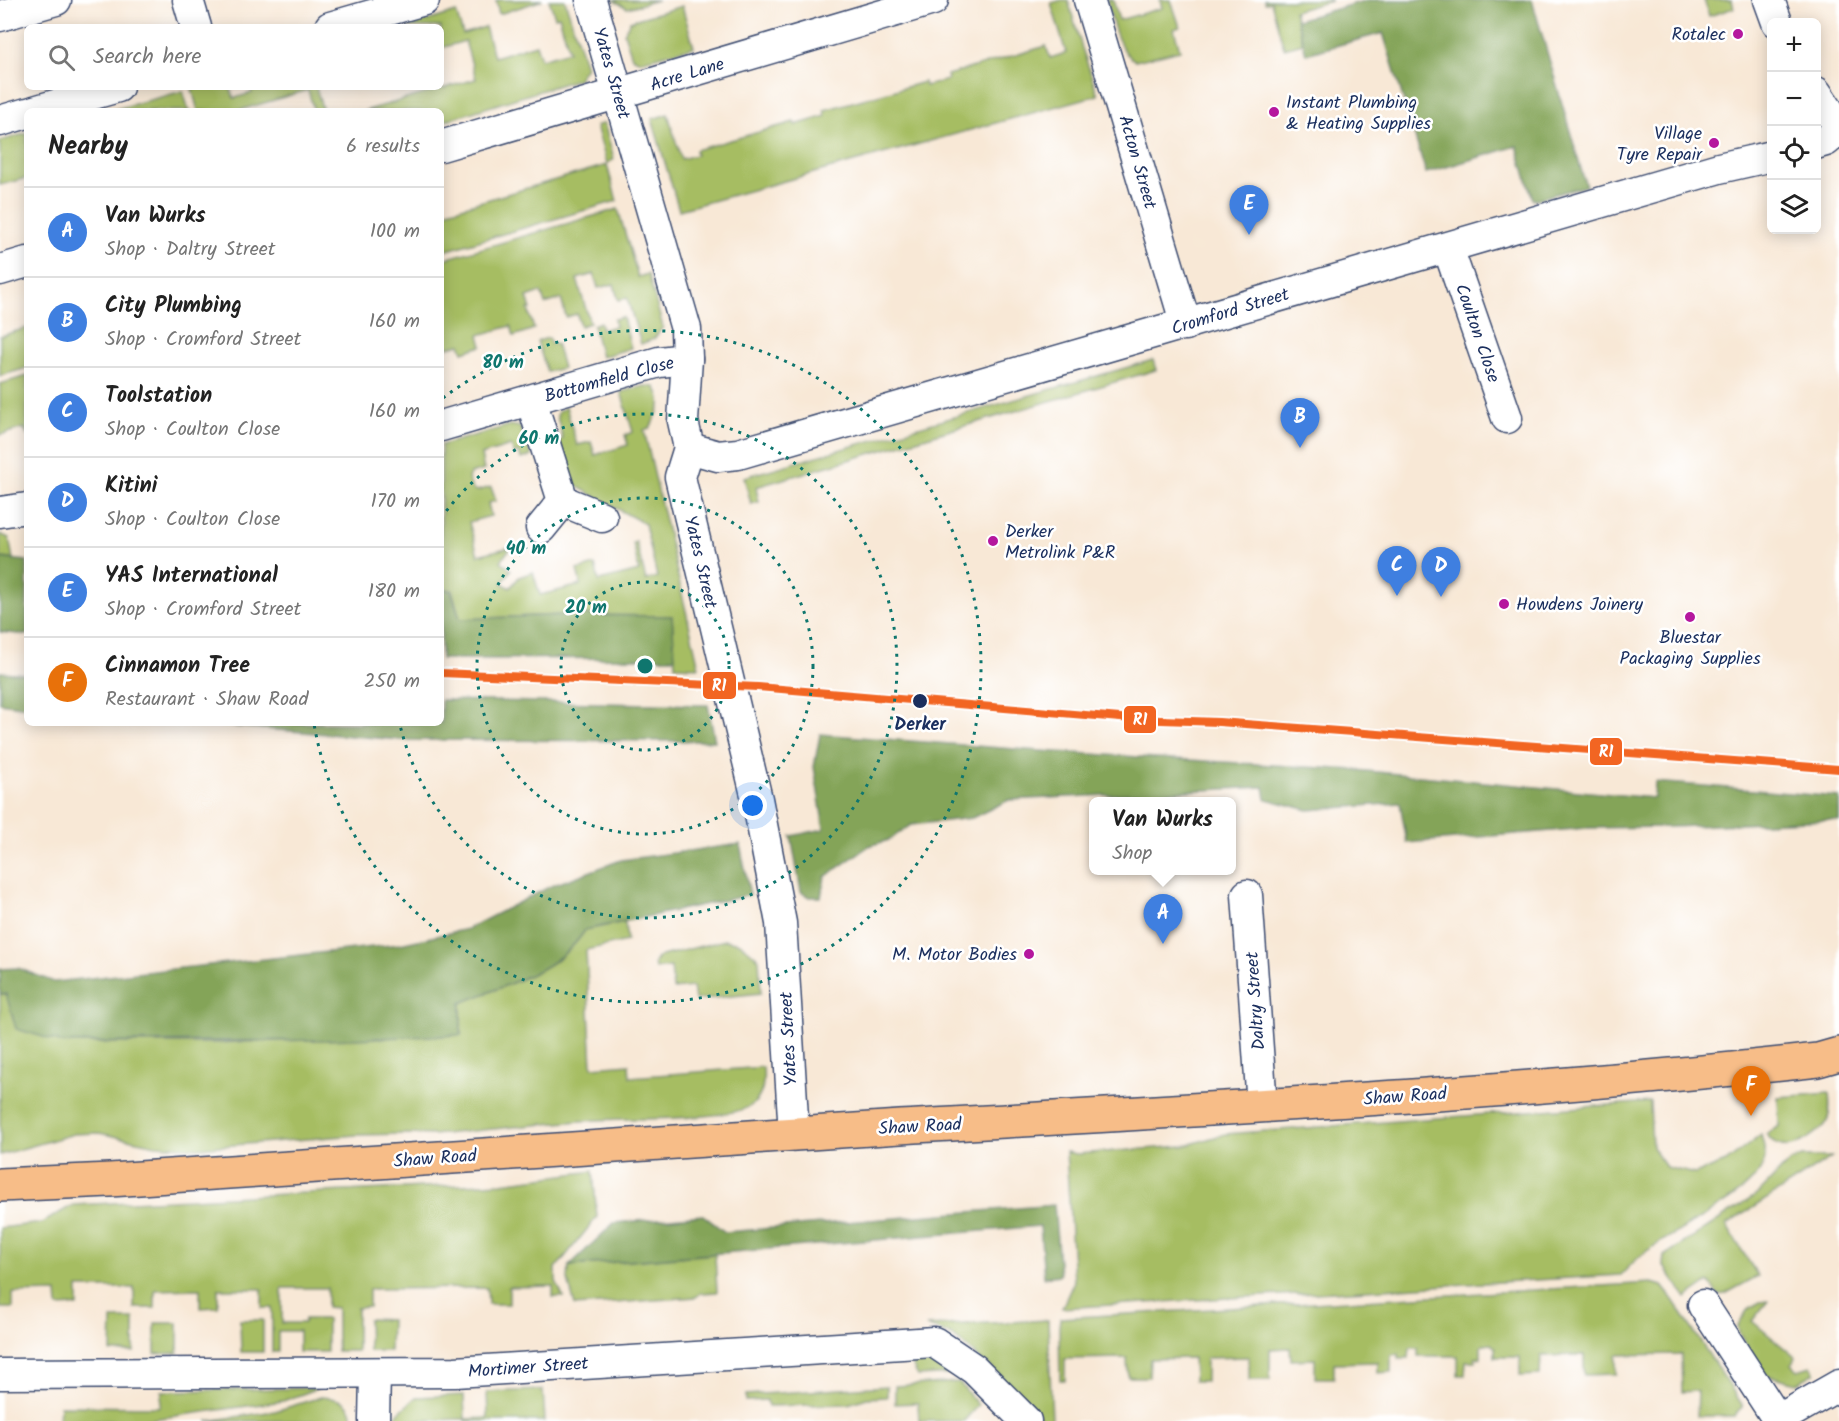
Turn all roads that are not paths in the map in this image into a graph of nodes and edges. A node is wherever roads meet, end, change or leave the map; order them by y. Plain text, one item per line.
1 (56, 0) edge
2 (188, 0) edge
3 (424, 0) edge
4 (591, 0) edge
5 (933, 0) edge
6 (1089, 0) edge
7 (1769, 0) edge
8 (0, 16) edge
9 (1776, 18) edge
10 (195, 24) edge
11 (340, 24) edge
12 (108, 90) edge
13 (618, 95) junction
14 (1821, 100) edge
15 (44, 108) edge
16 (24, 114) edge
17 (0, 121) edge
18 (1839, 128) edge
19 (1821, 142) edge
20 (444, 145) edge
21 (1767, 157) edge
22 (1448, 248) junction
23 (24, 263) edge
24 (0, 270) edge
25 (1186, 324) junction
26 (687, 360) junction
27 (531, 400) junction
28 (1507, 418) dead end
29 (444, 425) edge
30 (689, 448) junction
31 (563, 501) junction
32 (602, 517) dead end
33 (541, 528) dead end
34 (1247, 895) dead end
35 (1839, 1054) edge
36 (1262, 1106) junction
37 (794, 1134) junction
38 (0, 1185) edge
39 (1703, 1305) dead end
40 (375, 1373) junction
41 (0, 1374) edge
42 (1839, 1385) edge
43 (1777, 1420) edge
44 (375, 1421) edge
45 (1026, 1421) edge

1 - 8 street
2 - 10 street
3 - 11 street
4 - 13 street, Yates Street
5 - 13 street, Acre Lane
6 - 25 street, Acton Street
7 - 9 street
12 - 15 street
13 - 20 street, Acre Lane
13 - 26 street, Yates Street
14 - 18 street
16 - 17 street
18 - 19 street
21 - 22 street, Cromford Street
22 - 25 street, Cromford Street
22 - 28 street, Coulton Close
23 - 24 street
25 - 30 street, Cromford Street
26 - 27 street, Bottomfield Close
26 - 30 street, Yates Street
27 - 29 street, Bottomfield Close
27 - 31 street, Bottomfield Close
30 - 37 street, Yates Street
31 - 32 street
31 - 33 street
34 - 36 street, Daltry Street
35 - 36 main road, Shaw Road
36 - 37 main road, Shaw Road
37 - 38 main road, Shaw Road
39 - 43 street
40 - 41 street, Mortimer Street
40 - 44 street
40 - 45 street, Mortimer Street
42 - 43 street

